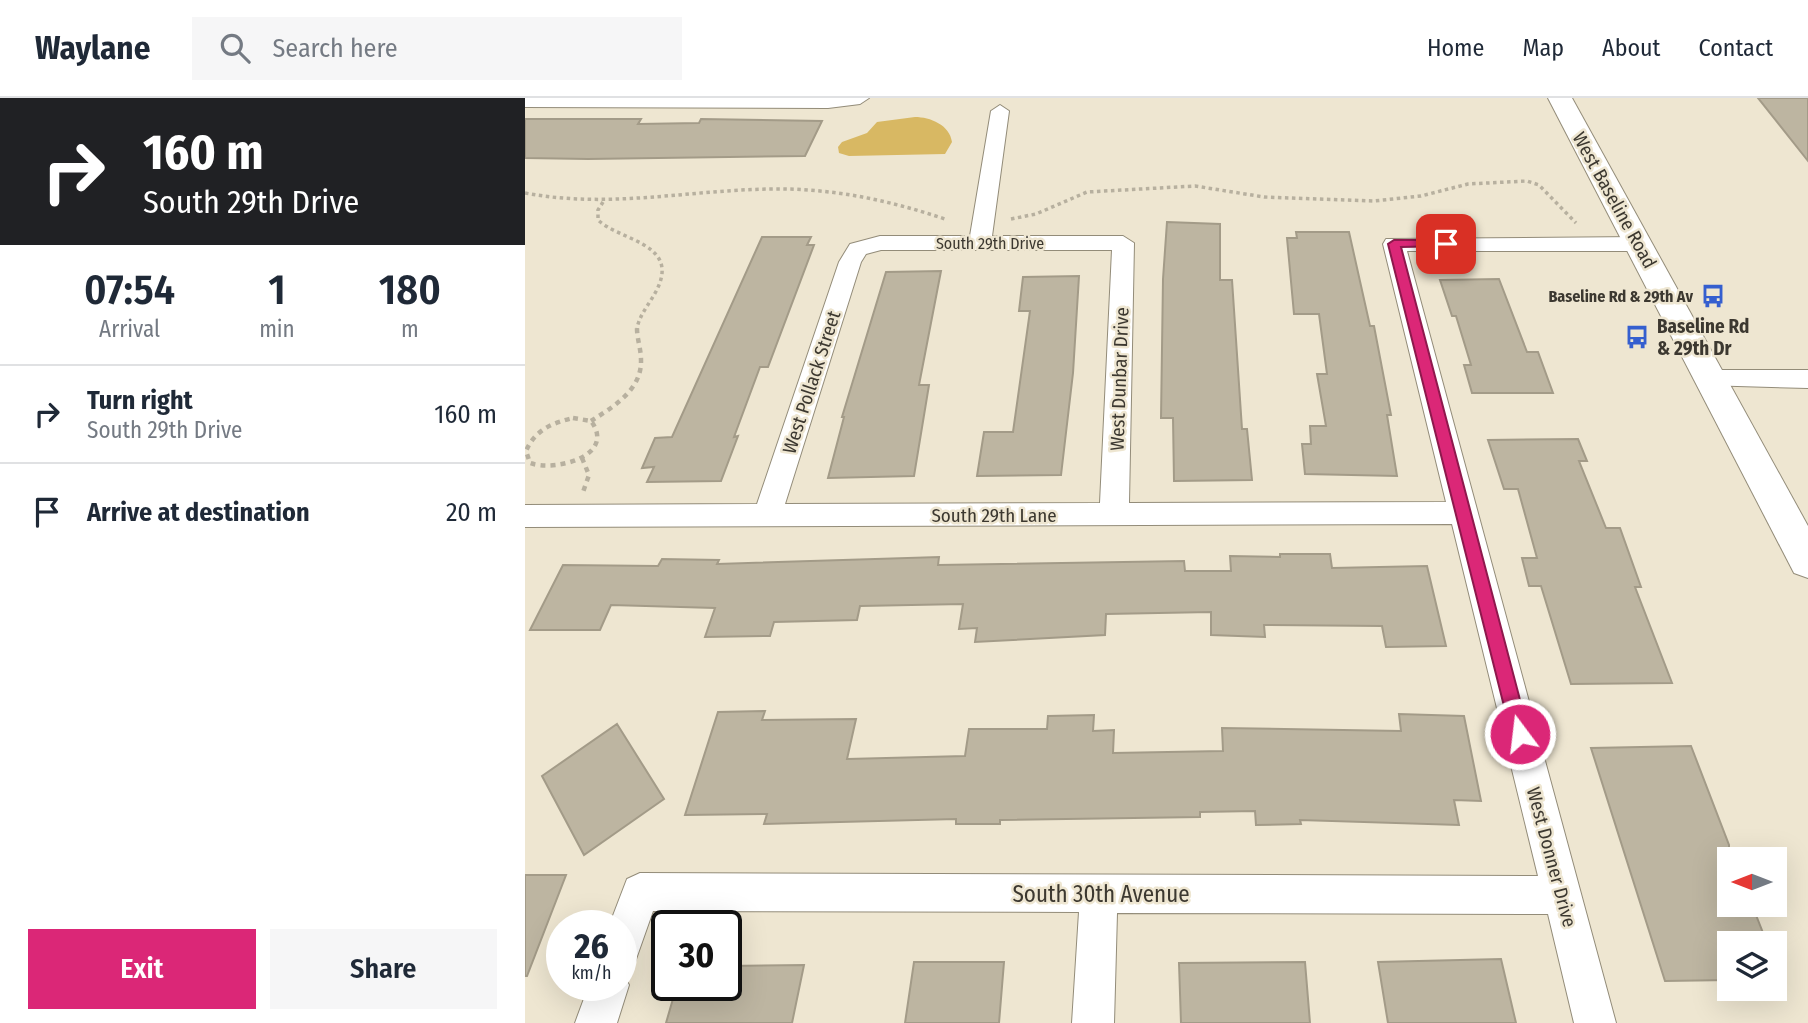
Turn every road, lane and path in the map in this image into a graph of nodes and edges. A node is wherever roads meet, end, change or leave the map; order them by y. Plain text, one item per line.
1 (860, 98) edge
2 (1560, 98) edge
3 (596, 100) edge
4 (525, 101) edge
5 (1000, 110) dead end
6 (525, 193) edge
7 (603, 201) junction
8 (947, 220) dead end
9 (1003, 221) dead end
10 (1581, 228) dead end
11 (980, 243) junction
12 (1123, 243) joint
13 (1640, 244) junction
14 (858, 249) joint
15 (1712, 379) junction
16 (1808, 379) edge
17 (591, 421) junction
18 (526, 458) edge
19 (1463, 513) junction
20 (1114, 515) junction
21 (525, 516) edge
22 (767, 516) junction
23 (1808, 562) edge
24 (1099, 894) junction
25 (1562, 895) junction
26 (634, 910) edge
27 (603, 1001) edge
28 (596, 1023) edge
29 (1093, 1023) edge
30 (1595, 1023) edge

1 - 3 street
2 - 13 main road, West Baseline Road
3 - 4 street
5 - 11 street
6 - 7 path
7 - 8 path
7 - 17 path
9 - 10 path
11 - 12 street, South 29th Drive
11 - 14 street, South 29th Drive
12 - 20 street, West Dunbar Drive
13 - 15 main road, West Baseline Road
13 - 19 street, West Donner Drive
14 - 22 street, West Pollack Street
15 - 16 street
15 - 23 main road, West Baseline Road
17 - 18 path
17 - 18 path
19 - 20 street, South 29th Lane
19 - 25 street, West Donner Drive
20 - 22 street, South 29th Lane
21 - 22 street, South 29th Lane
24 - 25 street, South 30th Avenue
24 - 26 street, South 30th Avenue
24 - 29 street
25 - 30 street, West Donner Drive
27 - 28 street

